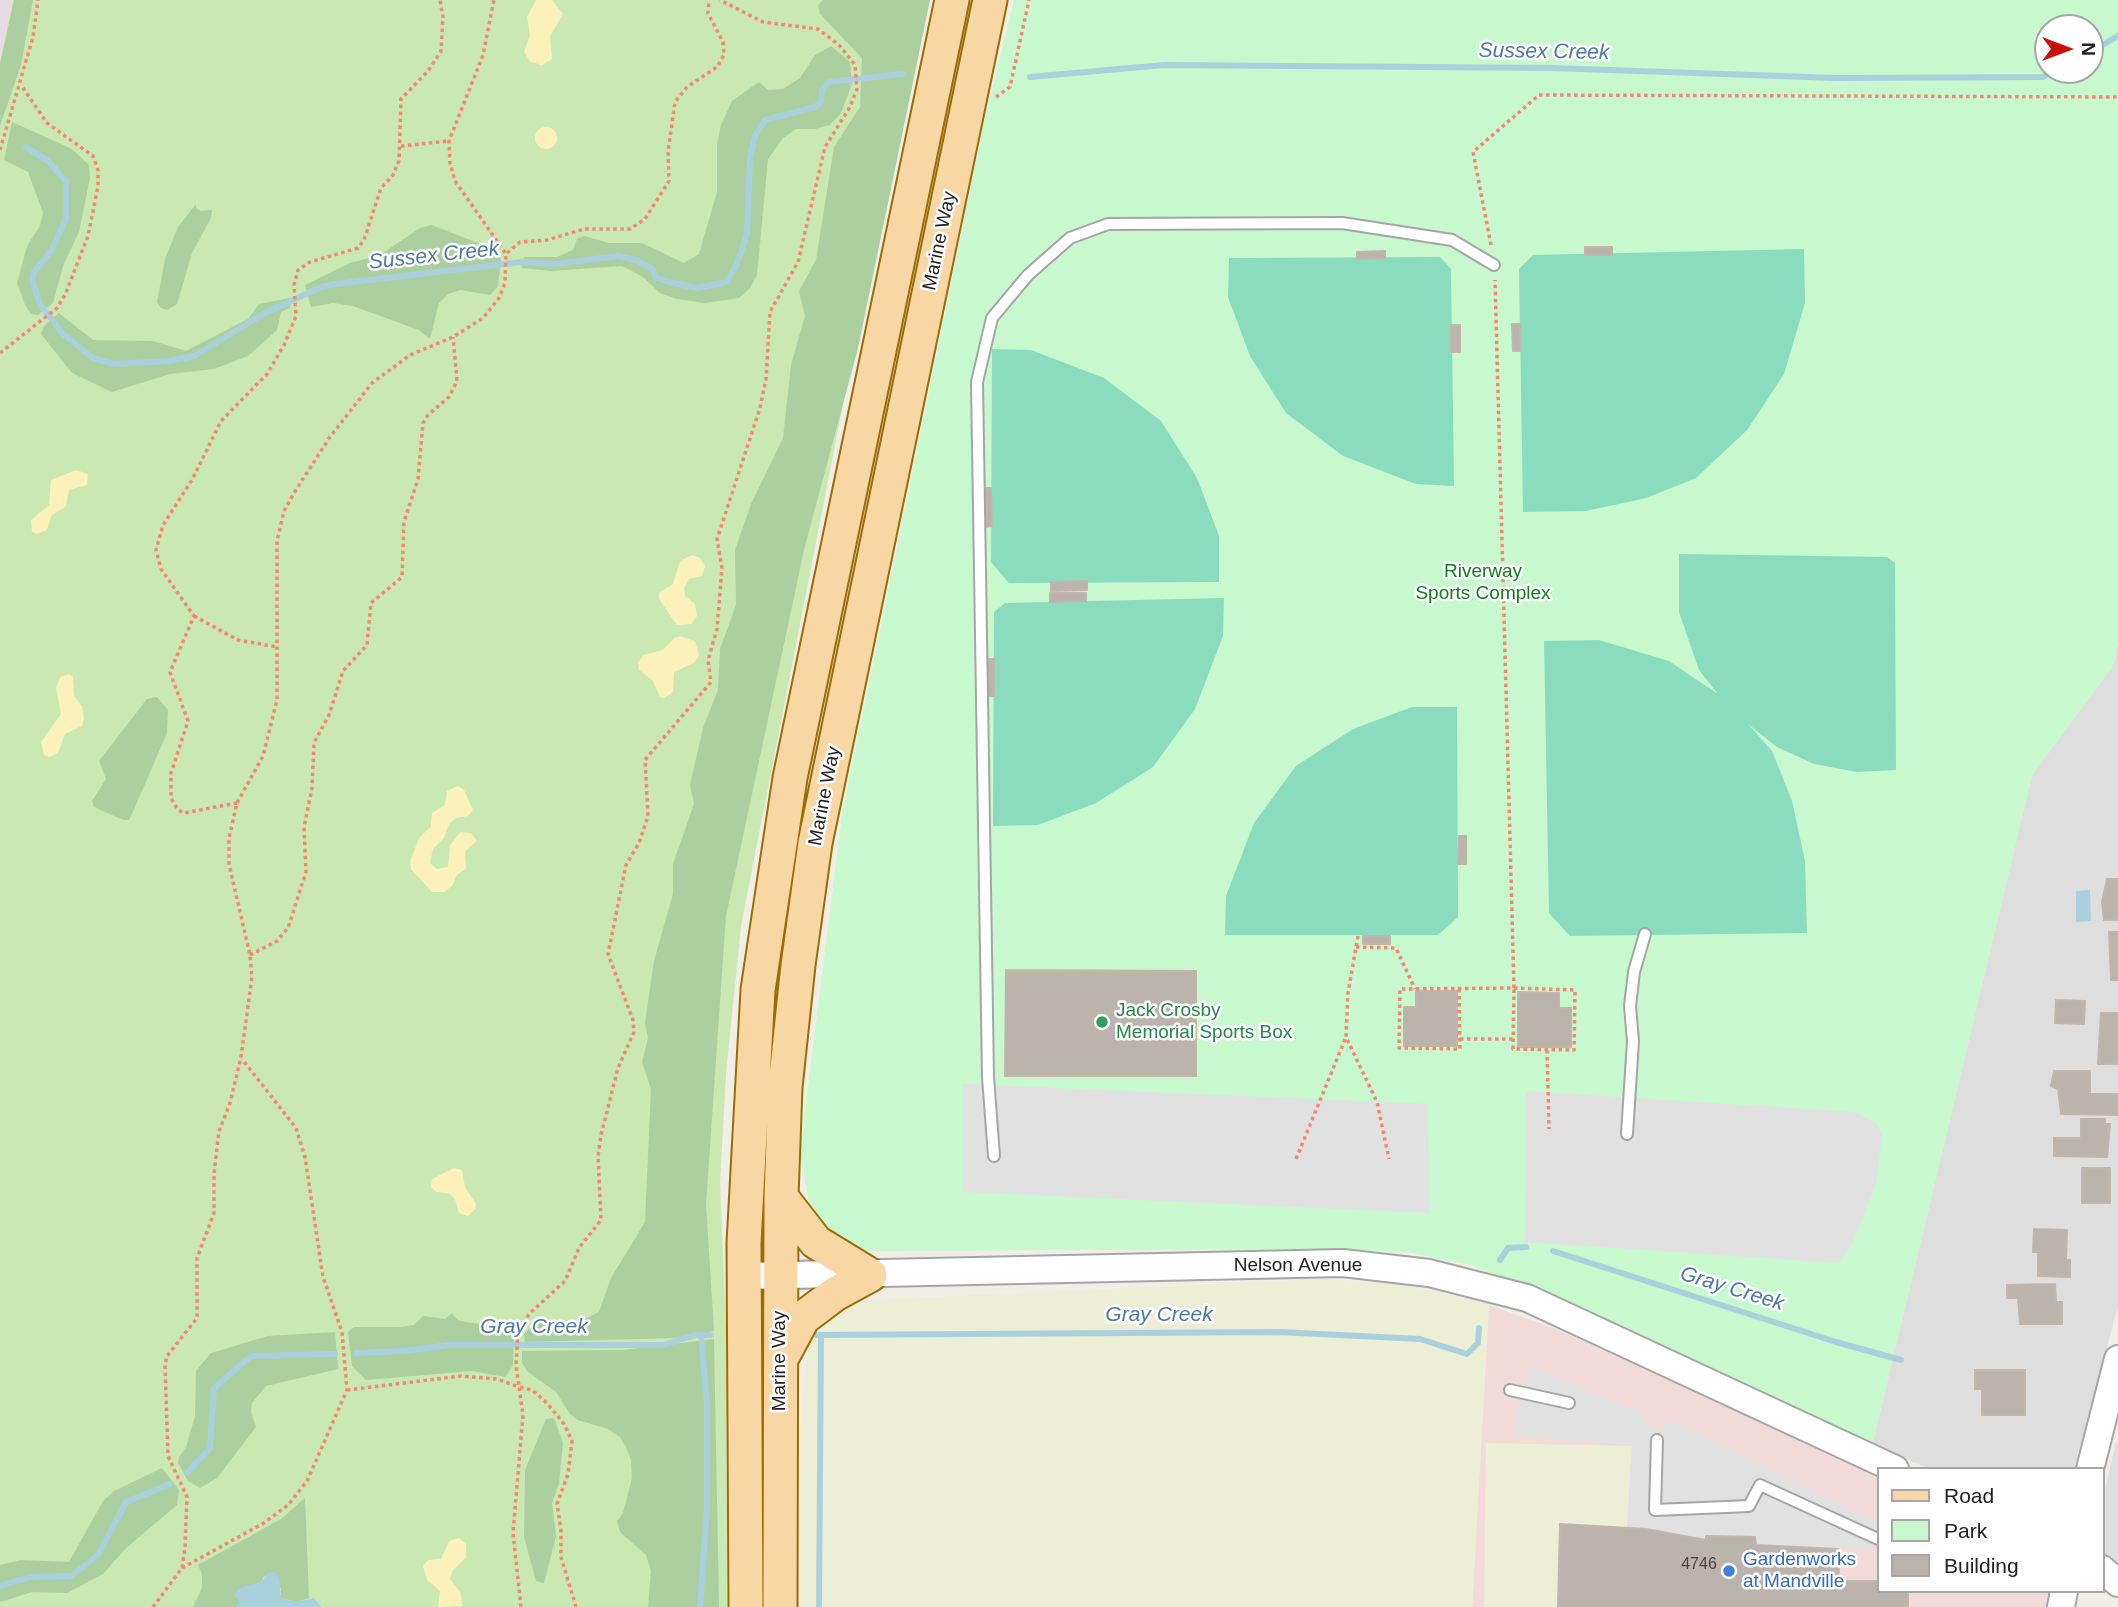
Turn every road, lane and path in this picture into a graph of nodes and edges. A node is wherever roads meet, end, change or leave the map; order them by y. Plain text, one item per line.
1 (38, 0) edge
2 (440, 0) edge
3 (494, 0) edge
4 (709, 0) edge
5 (720, 0) edge
6 (952, 0) edge
7 (990, 0) edge
8 (1029, 0) edge
9 (21, 85) junction
10 (1010, 87) dead end
11 (2118, 97) edge
12 (449, 141) junction
13 (401, 146) junction
14 (0, 150) edge
15 (507, 256) junction
16 (1494, 265) junction
17 (453, 337) junction
18 (0, 353) edge
19 (194, 616) junction
20 (277, 647) junction
21 (237, 803) junction
22 (1646, 934) dead end
23 (1358, 936) dead end
24 (1356, 947) junction
25 (250, 955) junction
26 (1514, 988) junction
27 (1415, 989) junction
28 (1459, 989) junction
29 (1346, 1037) junction
30 (1460, 1039) junction
31 (1513, 1040) junction
32 (1547, 1049) junction
33 (241, 1057) junction
34 (1549, 1129) dead end
35 (1627, 1134) dead end
36 (995, 1156) dead end
37 (1296, 1159) dead end
38 (1389, 1159) dead end
39 (781, 1197) junction
40 (870, 1275) junction
41 (744, 1276) junction
42 (780, 1276) junction
43 (2118, 1359) edge
44 (779, 1363) junction
45 (519, 1387) junction
46 (347, 1390) junction
47 (1510, 1390) dead end
48 (1569, 1403) dead end
49 (1657, 1440) dead end
50 (1891, 1467) edge
51 (2091, 1467) edge
52 (1876, 1538) edge
53 (182, 1568) junction
54 (2104, 1571) edge
55 (2118, 1583) edge
56 (153, 1607) edge
57 (521, 1607) edge
58 (576, 1607) edge
59 (746, 1607) edge
60 (779, 1607) edge

1 - 9 path
2 - 13 path
3 - 12 path
4 - 15 path
5 - 45 path
6 - 41 main road, Marine Way
7 - 39 main road, Marine Way
8 - 10 path
9 - 14 path
9 - 18 path
11 - 16 path
12 - 13 path
12 - 15 path
13 - 19 path
15 - 17 path
16 - 26 path
16 - 36 lane
17 - 20 path
17 - 25 path
19 - 20 path
19 - 21 path
20 - 21 path
21 - 25 path
22 - 35 lane
23 - 24 path
24 - 27 path
24 - 29 path
25 - 33 path
26 - 28 path
26 - 31 path
26 - 32 path
27 - 28 path
27 - 30 path
28 - 30 path
29 - 37 path
29 - 38 path
30 - 31 path
31 - 32 path
32 - 34 path
33 - 46 path
33 - 53 path
39 - 40 main road
39 - 42 main road, Marine Way
40 - 42 street, Nelson Avenue
40 - 44 main road
40 - 50 street, Nelson Avenue
41 - 42 street, Nelson Avenue
41 - 59 main road, Marine Way
42 - 44 main road, Marine Way
43 - 51 street
44 - 60 main road, Marine Way
45 - 46 path
45 - 57 path
45 - 58 path
46 - 53 path
47 - 48 lane
49 - 52 lane
53 - 56 path
54 - 55 street

